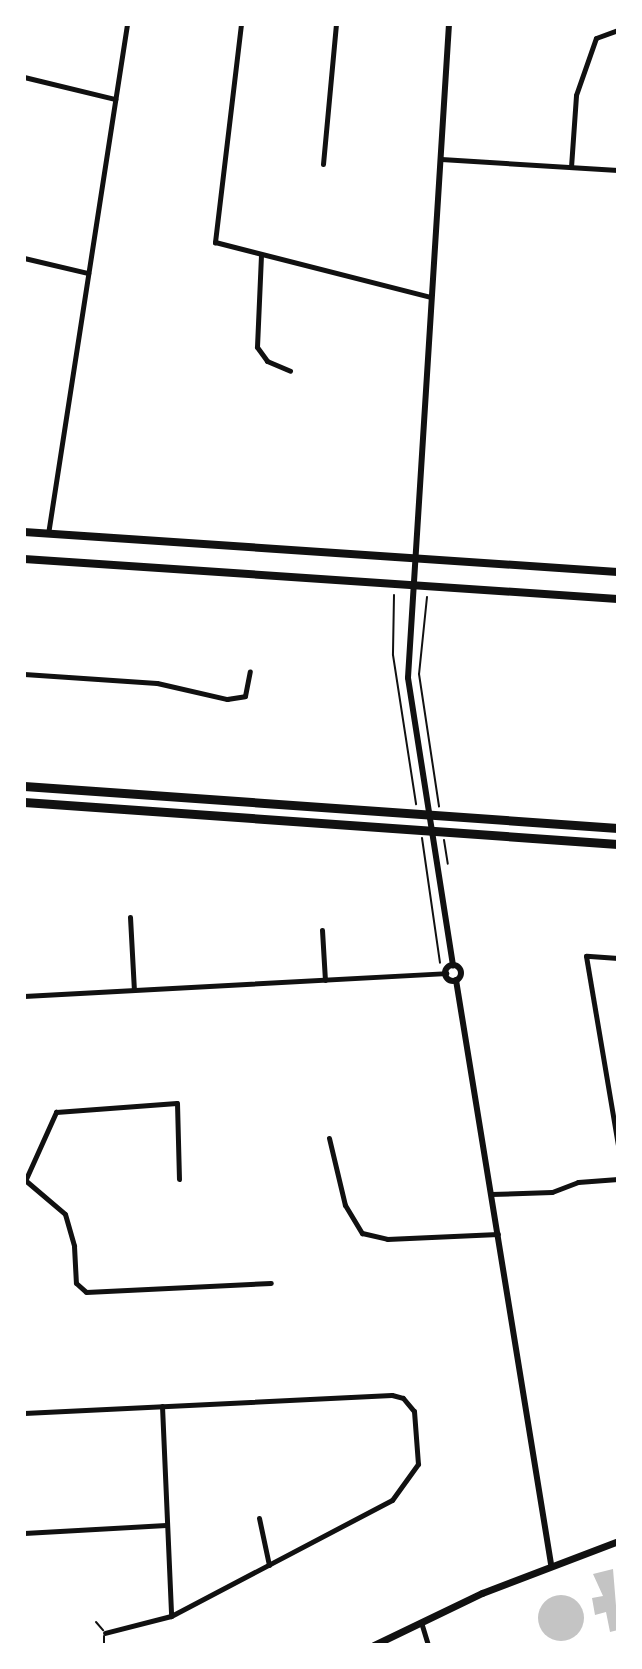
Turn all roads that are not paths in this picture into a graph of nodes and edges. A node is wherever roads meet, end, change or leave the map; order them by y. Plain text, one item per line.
1 (127, 24) edge
2 (241, 24) edge
3 (336, 24) edge
4 (449, 24) edge
5 (618, 30) edge
6 (24, 77) edge
7 (115, 99) junction
8 (441, 159) junction
9 (323, 164) dead end
10 (571, 167) junction
11 (618, 170) edge
12 (261, 255) junction
13 (24, 258) edge
14 (88, 273) junction
15 (430, 297) junction
16 (290, 371) dead end
17 (24, 532) edge
18 (48, 535) junction
19 (24, 559) edge
20 (415, 561) junction
21 (618, 572) edge
22 (413, 586) junction
23 (618, 599) edge
24 (250, 671) dead end
25 (24, 674) edge
26 (24, 786) edge
27 (24, 802) edge
28 (618, 828) edge
29 (618, 844) edge
30 (130, 917) dead end
31 (322, 930) dead end
32 (618, 958) edge
33 (453, 965) junction
34 (446, 973) junction
35 (325, 980) junction
36 (456, 980) junction
37 (134, 990) junction
38 (24, 996) edge
39 (329, 1138) dead end
40 (618, 1142) edge
41 (179, 1179) dead end
42 (618, 1179) edge
43 (24, 1181) edge
44 (491, 1194) junction
45 (498, 1234) junction
46 (271, 1283) dead end
47 (162, 1406) junction
48 (24, 1413) edge
49 (259, 1518) dead end
50 (166, 1525) junction
51 (24, 1533) edge
52 (618, 1541) edge
53 (551, 1564) junction
54 (269, 1565) junction
55 (171, 1616) junction
56 (96, 1622) dead end
57 (421, 1622) junction
58 (105, 1633) junction
59 (104, 1645) edge
60 (374, 1645) edge
61 (428, 1645) edge

1 - 7 street
2 - 12 street
3 - 9 street
4 - 8 street
5 - 10 street
6 - 7 street
7 - 14 street
8 - 10 street
8 - 15 street
10 - 11 street
12 - 15 street
12 - 16 street
13 - 14 street
14 - 18 street
15 - 20 street
17 - 18 highway
18 - 20 highway
19 - 22 highway
20 - 21 highway
20 - 22 street
22 - 23 highway
22 - 33 street
24 - 25 street
26 - 28 highway
27 - 29 highway
30 - 37 street
31 - 35 street
32 - 40 street
33 - 34 street
33 - 36 street
34 - 35 street
34 - 36 street
35 - 37 street
36 - 44 street
37 - 38 street
39 - 45 street
41 - 43 street
42 - 44 street
43 - 46 street
44 - 45 street
45 - 53 street
47 - 48 street
47 - 50 street
47 - 54 street
49 - 54 street
50 - 51 street
50 - 55 street
52 - 53 main road
53 - 57 main road
54 - 55 street
55 - 58 street
56 - 58 lane
57 - 60 main road
57 - 61 street
58 - 59 lane

